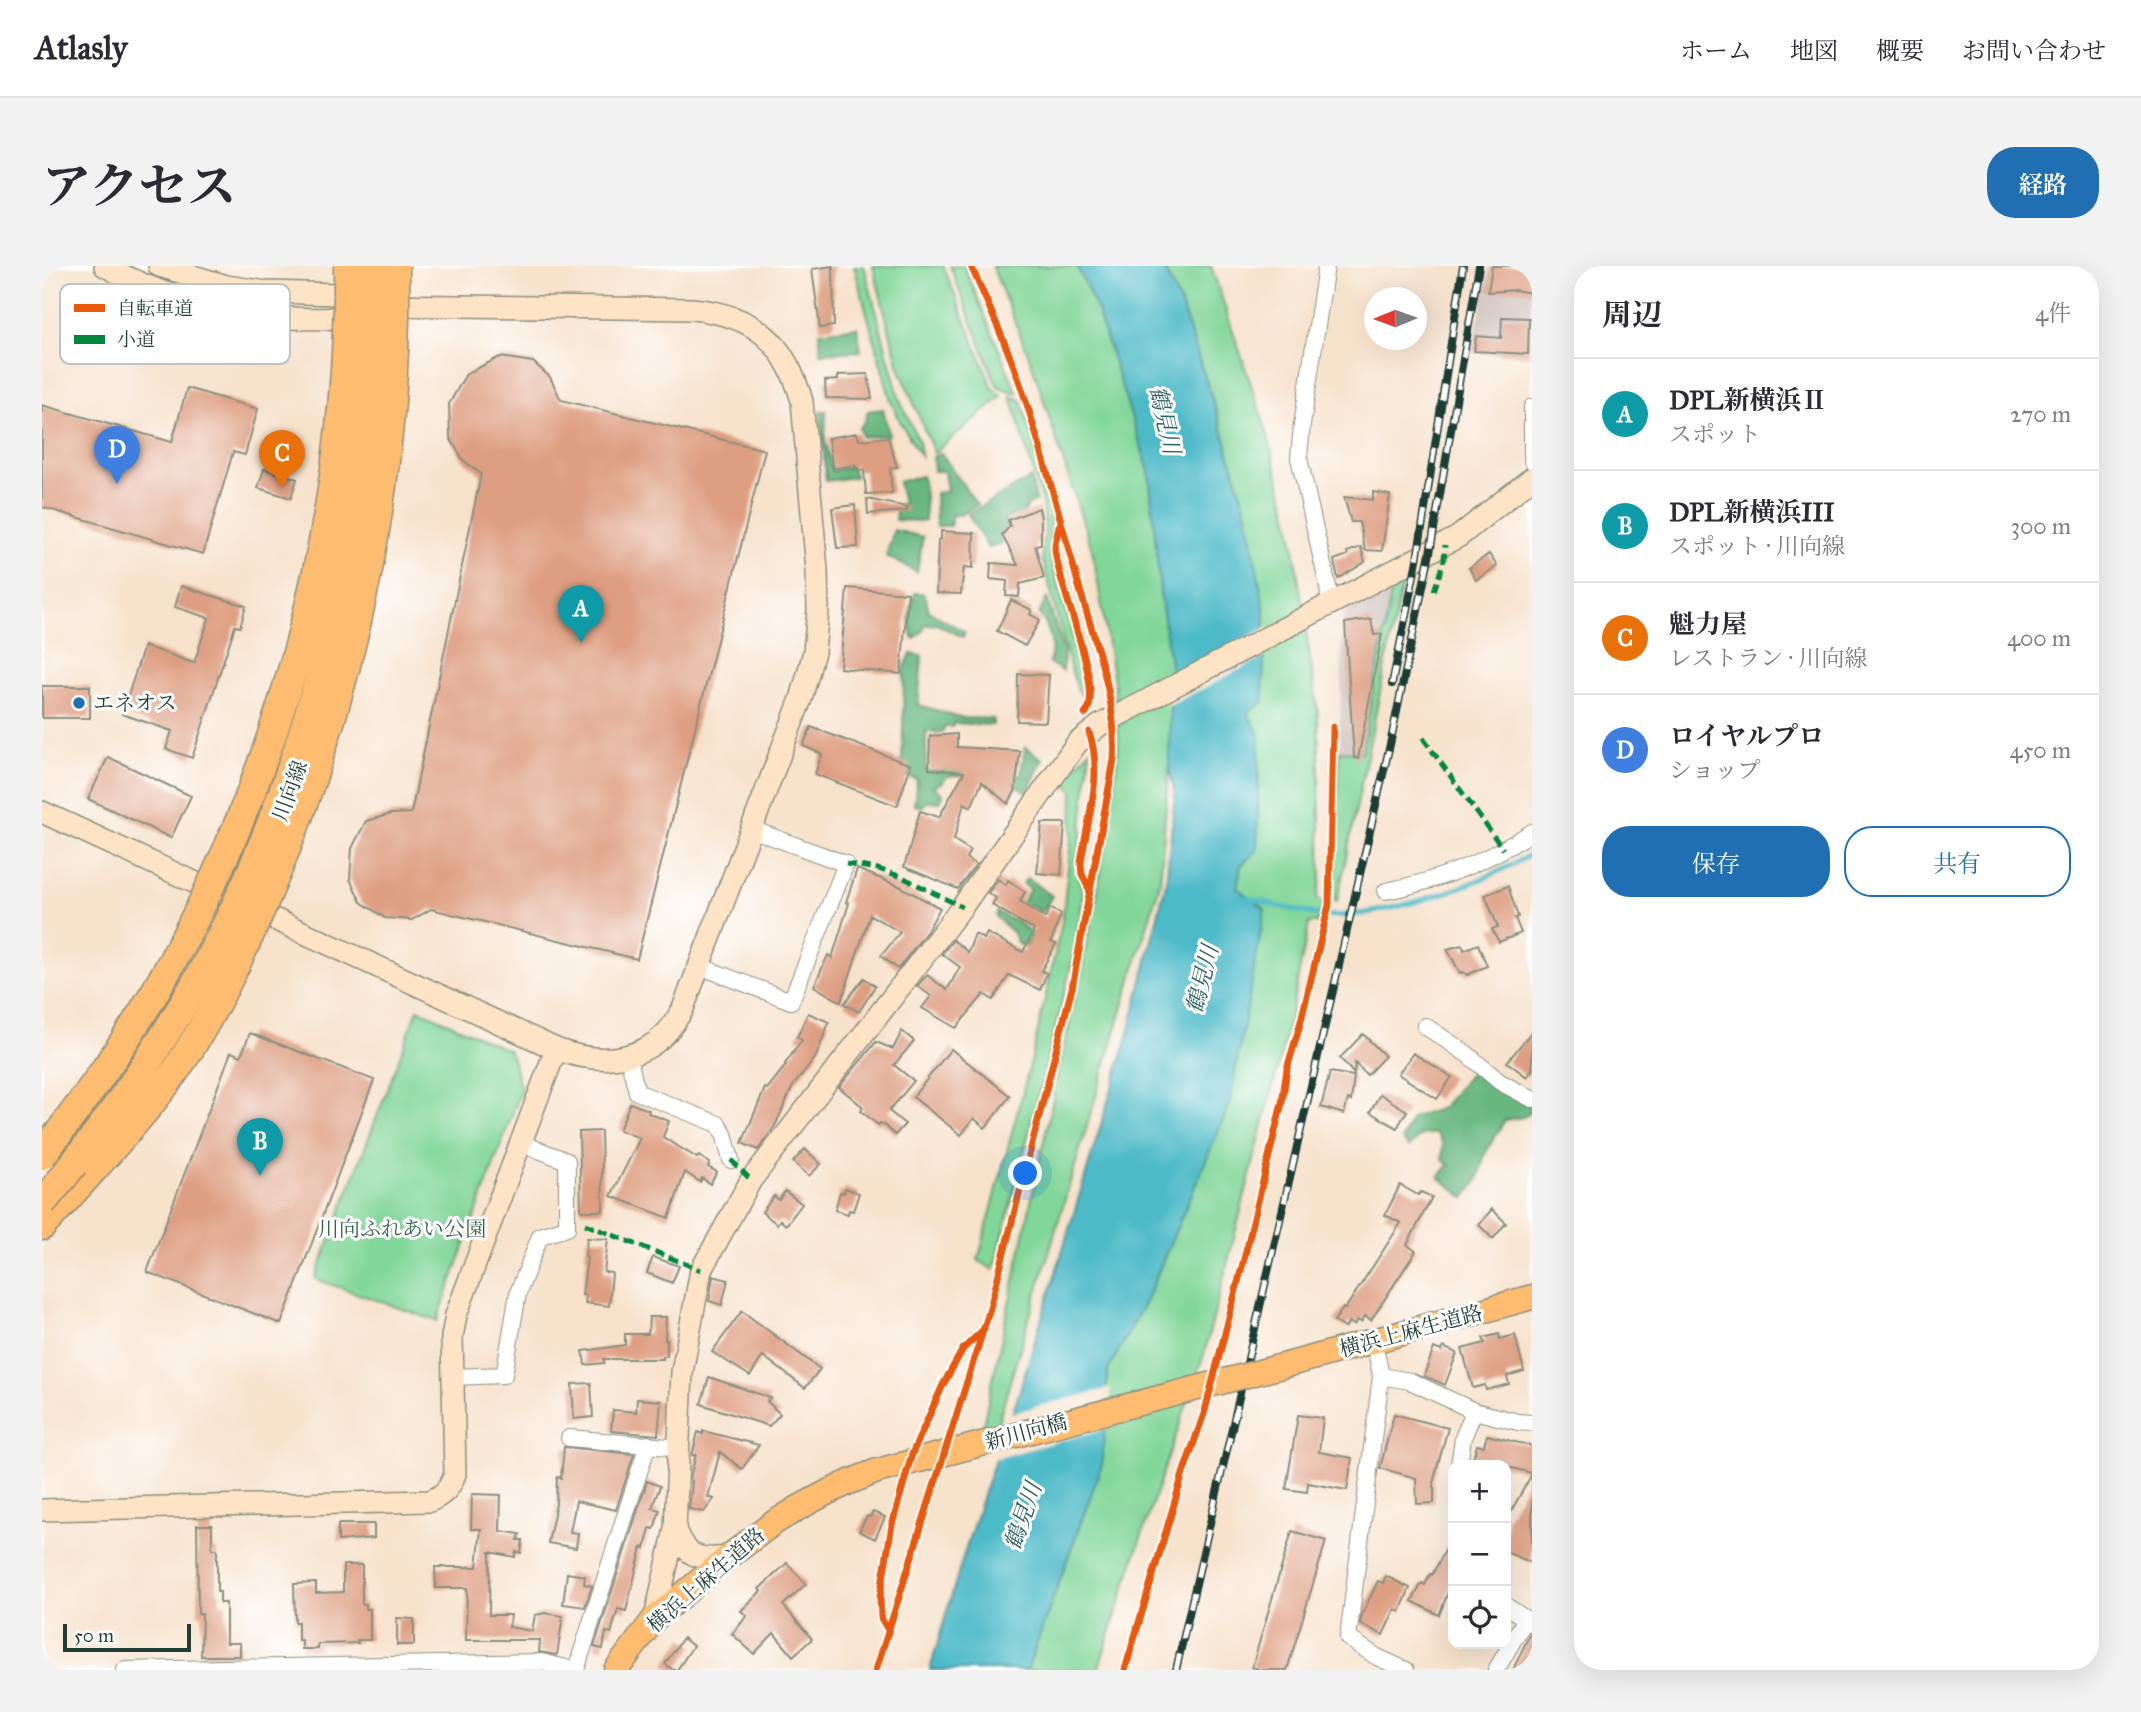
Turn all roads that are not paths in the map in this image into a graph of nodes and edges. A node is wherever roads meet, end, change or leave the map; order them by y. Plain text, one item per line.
1 (105, 266) edge
2 (159, 266) edge
3 (341, 266) edge
4 (348, 266) edge
5 (368, 266) edge
6 (377, 266) edge
7 (395, 266) edge
8 (1326, 266) edge
9 (147, 284) edge
10 (222, 284) edge
11 (290, 297) edge
12 (377, 305) junction
13 (340, 307) junction
14 (290, 313) edge
15 (1532, 407) edge
16 (1532, 461) edge
17 (1532, 478) edge
18 (1323, 609) junction
19 (42, 812) edge
20 (751, 829) junction
21 (1532, 832) edge
22 (201, 885) junction
23 (1386, 891) dead end
24 (244, 905) junction
25 (699, 966) junction
26 (1424, 1026) dead end
27 (556, 1049) junction
28 (628, 1056) junction
29 (1532, 1099) edge
30 (42, 1142) edge
31 (521, 1143) junction
32 (42, 1155) edge
33 (731, 1160) dead end
34 (42, 1203) edge
35 (42, 1218) edge
36 (42, 1226) edge
37 (1532, 1297) edge
38 (1374, 1341) junction
39 (1290, 1364) joint
40 (1381, 1376) junction
41 (453, 1377) junction
42 (1474, 1411) junction
43 (1532, 1423) edge
44 (569, 1438) dead end
45 (648, 1444) junction
46 (680, 1448) junction
47 (1460, 1460) edge
48 (42, 1510) edge
49 (772, 1524) joint
50 (675, 1528) junction
51 (728, 1557) junction
52 (1511, 1610) edge
53 (656, 1618) junction
54 (1528, 1622) edge
55 (1375, 1664) edge
56 (618, 1669) edge
57 (125, 1670) edge
58 (576, 1670) edge
59 (1406, 1670) edge
60 (1496, 1670) edge

1 - 9 street
2 - 10 street
3 - 13 highway
4 - 32 highway, bridge
5 - 34 highway, bridge
6 - 12 highway
7 - 36 highway, bridge
8 - 18 street
11 - 13 street
12 - 13 street
12 - 20 street
12 - 24 street, 川向線
13 - 14 street
13 - 22 street
15 - 16 street
17 - 18 street
18 - 46 street
19 - 22 street
20 - 25 street
20 - 25 street
21 - 23 street
22 - 24 street
22 - 30 street
24 - 27 street
24 - 35 street, 川向線
25 - 28 street
26 - 29 street
27 - 28 street
27 - 31 street
28 - 33 street
31 - 41 street
31 - 41 street
37 - 38 main road, 横浜上麻生道路
38 - 39 main road, 横浜上麻生道路
38 - 40 street
39 - 49 main road, 新川向橋, bridge
40 - 42 street
40 - 55 street
41 - 48 street
42 - 43 street
42 - 47 street
44 - 45 street
45 - 46 street
45 - 58 street
46 - 50 street
49 - 51 main road, 横浜上麻生道路
50 - 51 street
50 - 53 street
51 - 53 main road, 横浜上麻生道路
52 - 54 street
53 - 56 main road, 横浜上麻生道路
54 - 60 street
55 - 59 street
57 - 58 street

